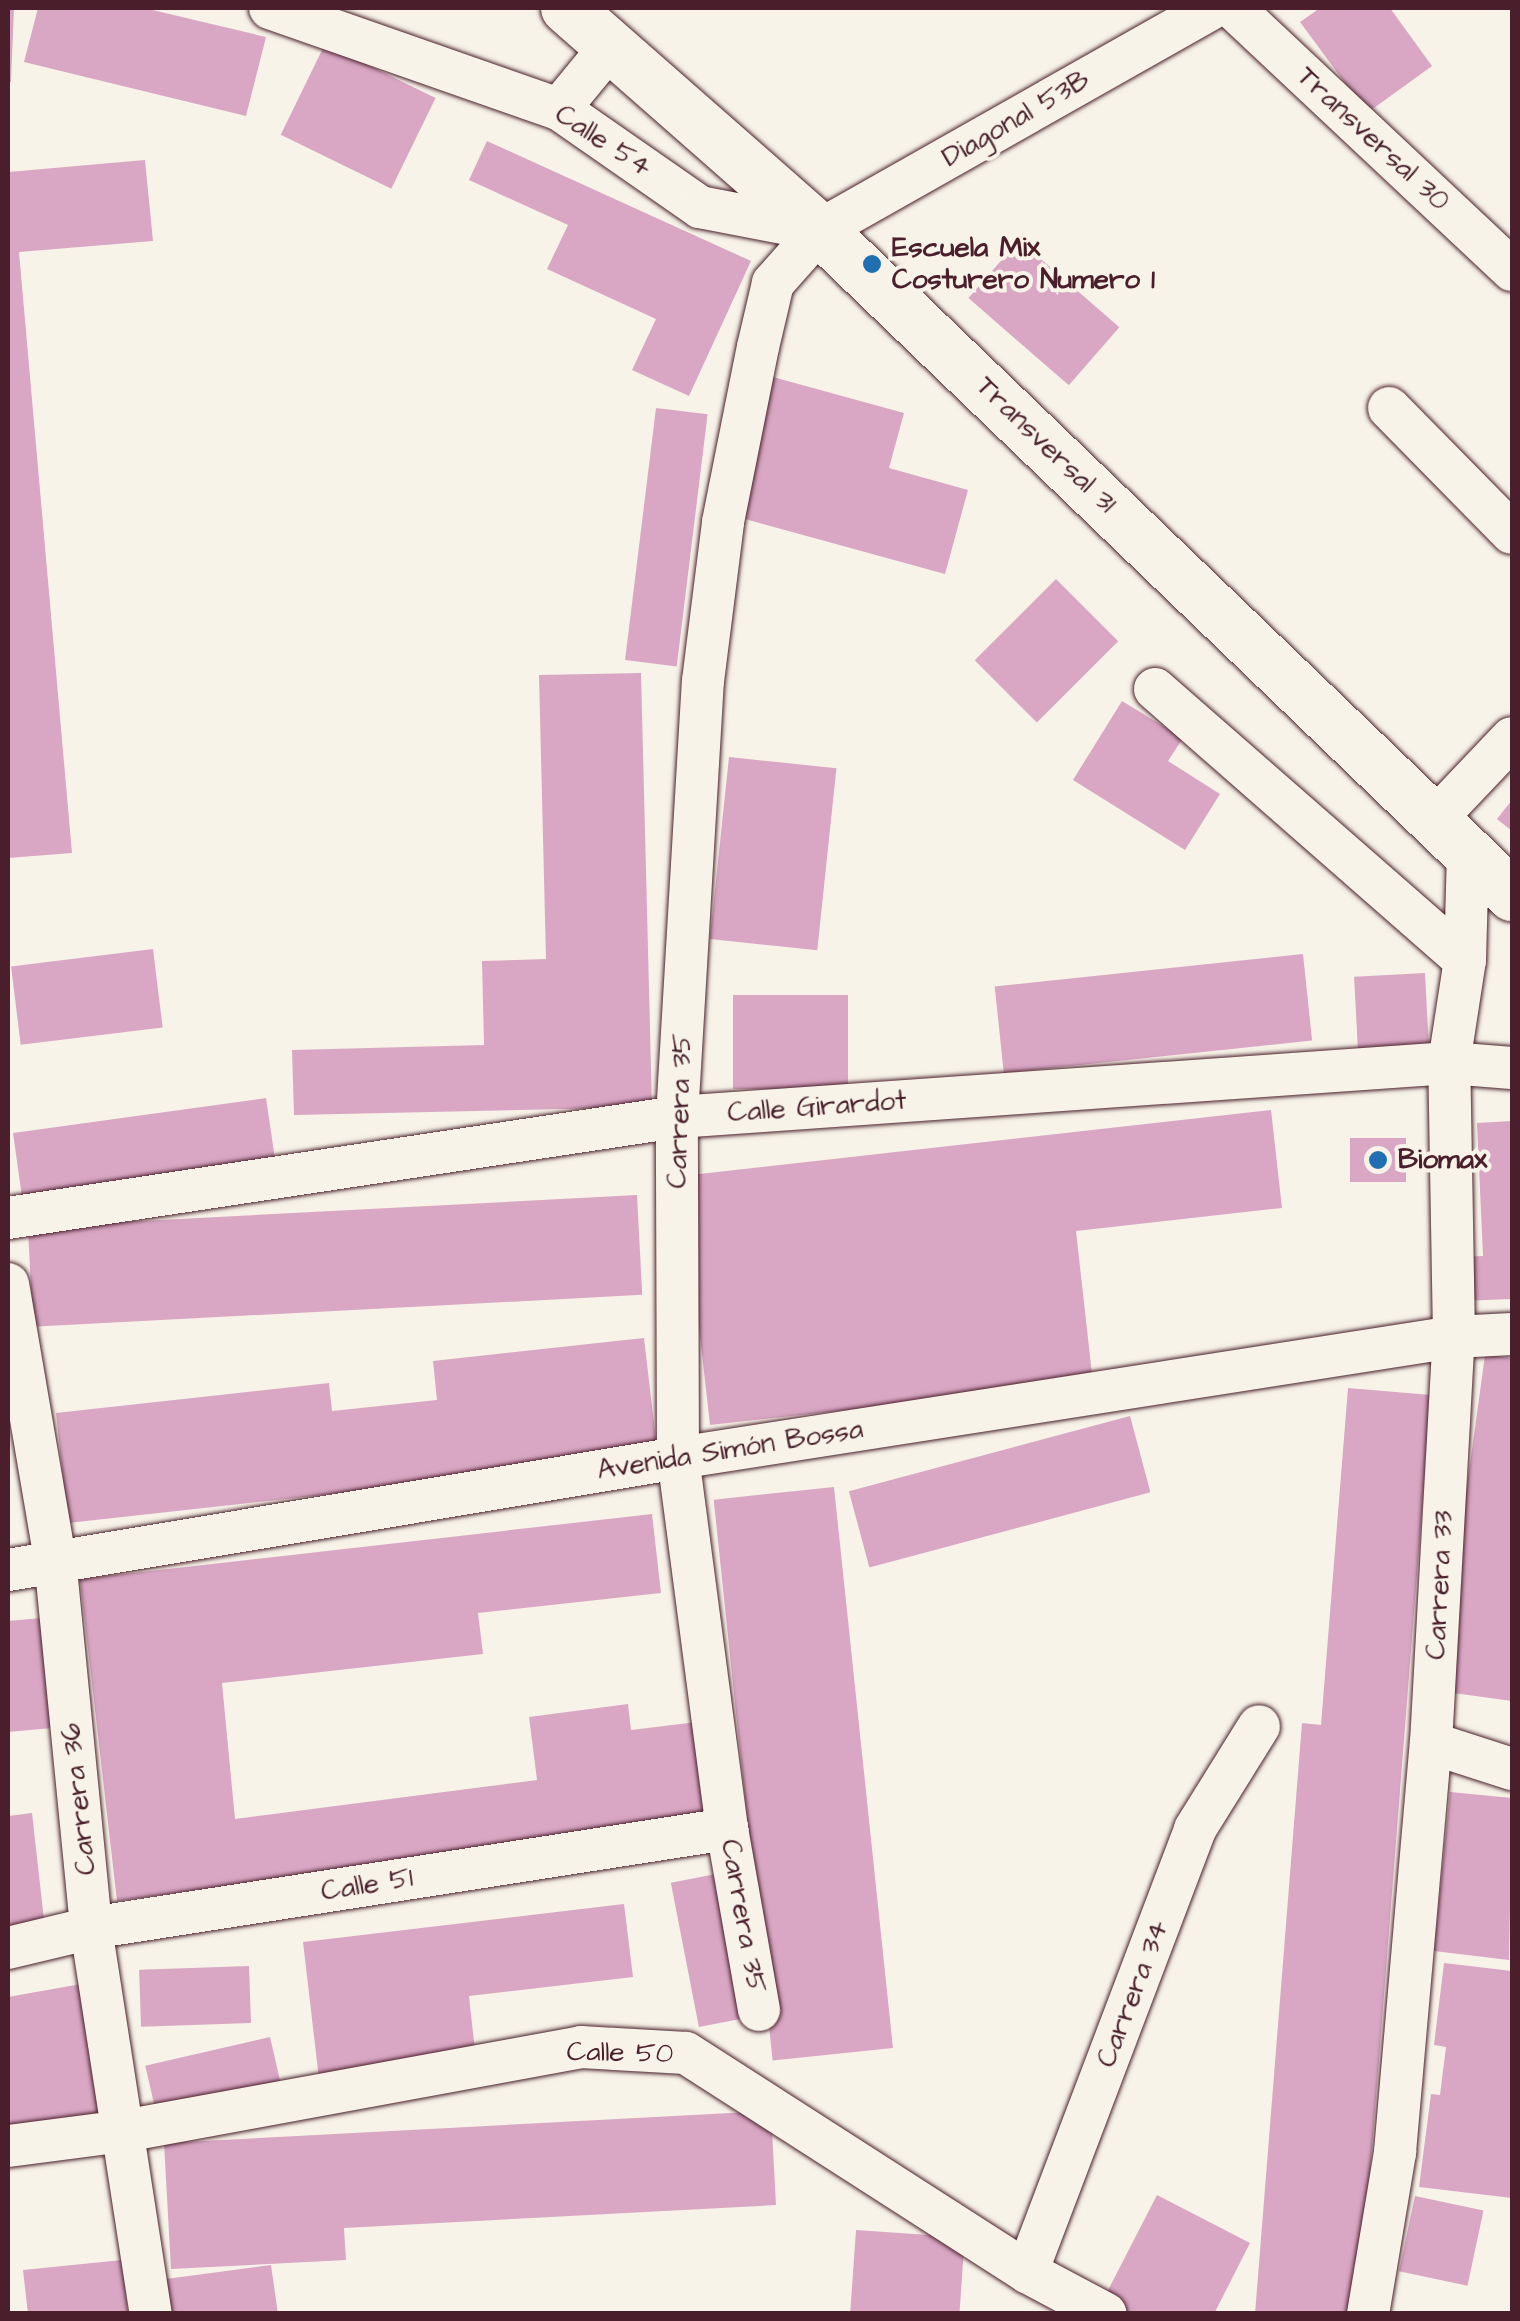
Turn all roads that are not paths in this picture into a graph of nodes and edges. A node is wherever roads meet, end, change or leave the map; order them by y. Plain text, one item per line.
1 (270, 8) edge
2 (567, 8) edge
3 (1212, 8) edge
4 (1234, 8) edge
5 (610, 46) junction
6 (559, 109) junction
7 (820, 230) junction
8 (1512, 270) edge
9 (1389, 408) dead end
10 (1512, 532) edge
11 (1154, 689) dead end
12 (1512, 738) edge
13 (1452, 836) junction
14 (1512, 895) edge
15 (1465, 960) junction
16 (1449, 1063) junction
17 (1512, 1068) edge
18 (677, 1117) junction
19 (8, 1218) edge
20 (8, 1284) edge
21 (1512, 1334) edge
22 (1454, 1337) junction
23 (678, 1458) junction
24 (55, 1559) junction
25 (8, 1570) edge
26 (1259, 1726) dead end
27 (1431, 1743) junction
28 (1512, 1768) edge
29 (727, 1829) junction
30 (92, 1928) junction
31 (8, 1948) edge
32 (760, 2010) dead end
33 (124, 2131) junction
34 (8, 2146) edge
35 (1028, 2272) junction
36 (152, 2314) edge
37 (1106, 2314) edge
38 (1368, 2314) edge

1 - 6 street, Calle 54
2 - 5 street, Transversal 31
3 - 7 street, Diagonal 53B
4 - 8 street, Transversal 30
5 - 6 street
5 - 7 street, Transversal 31
6 - 7 street, Calle 54
7 - 13 street, Transversal 31
7 - 18 street, Carrera 35
9 - 10 street
11 - 15 street
12 - 13 street
13 - 14 street, Transversal 31
13 - 15 street, Carrera 33
15 - 16 street, Carrera 33
16 - 17 street, Calle Girardot
16 - 18 street, Calle Girardot
16 - 22 street, Carrera 33
18 - 19 street, Calle Girardot
18 - 23 street, Carrera 35
20 - 24 street, Carrera 36
21 - 22 street, Avenida Simón Bossa
22 - 23 street, Avenida Simón Bossa
22 - 27 street, Carrera 33
23 - 24 street, Avenida Simón Bossa
23 - 29 street, Carrera 35
24 - 25 street, Avenida Simón Bossa
24 - 30 street, Carrera 36
26 - 35 street, Carrera 34
27 - 28 street
27 - 38 street, Carrera 33
29 - 30 street, Calle 51
29 - 32 street, Carrera 35
30 - 31 street, Calle 51
30 - 33 street, Carrera 36
33 - 34 street, Calle 50
33 - 35 street, Calle 50
33 - 36 street, Carrera 36
35 - 37 street, Calle 50

